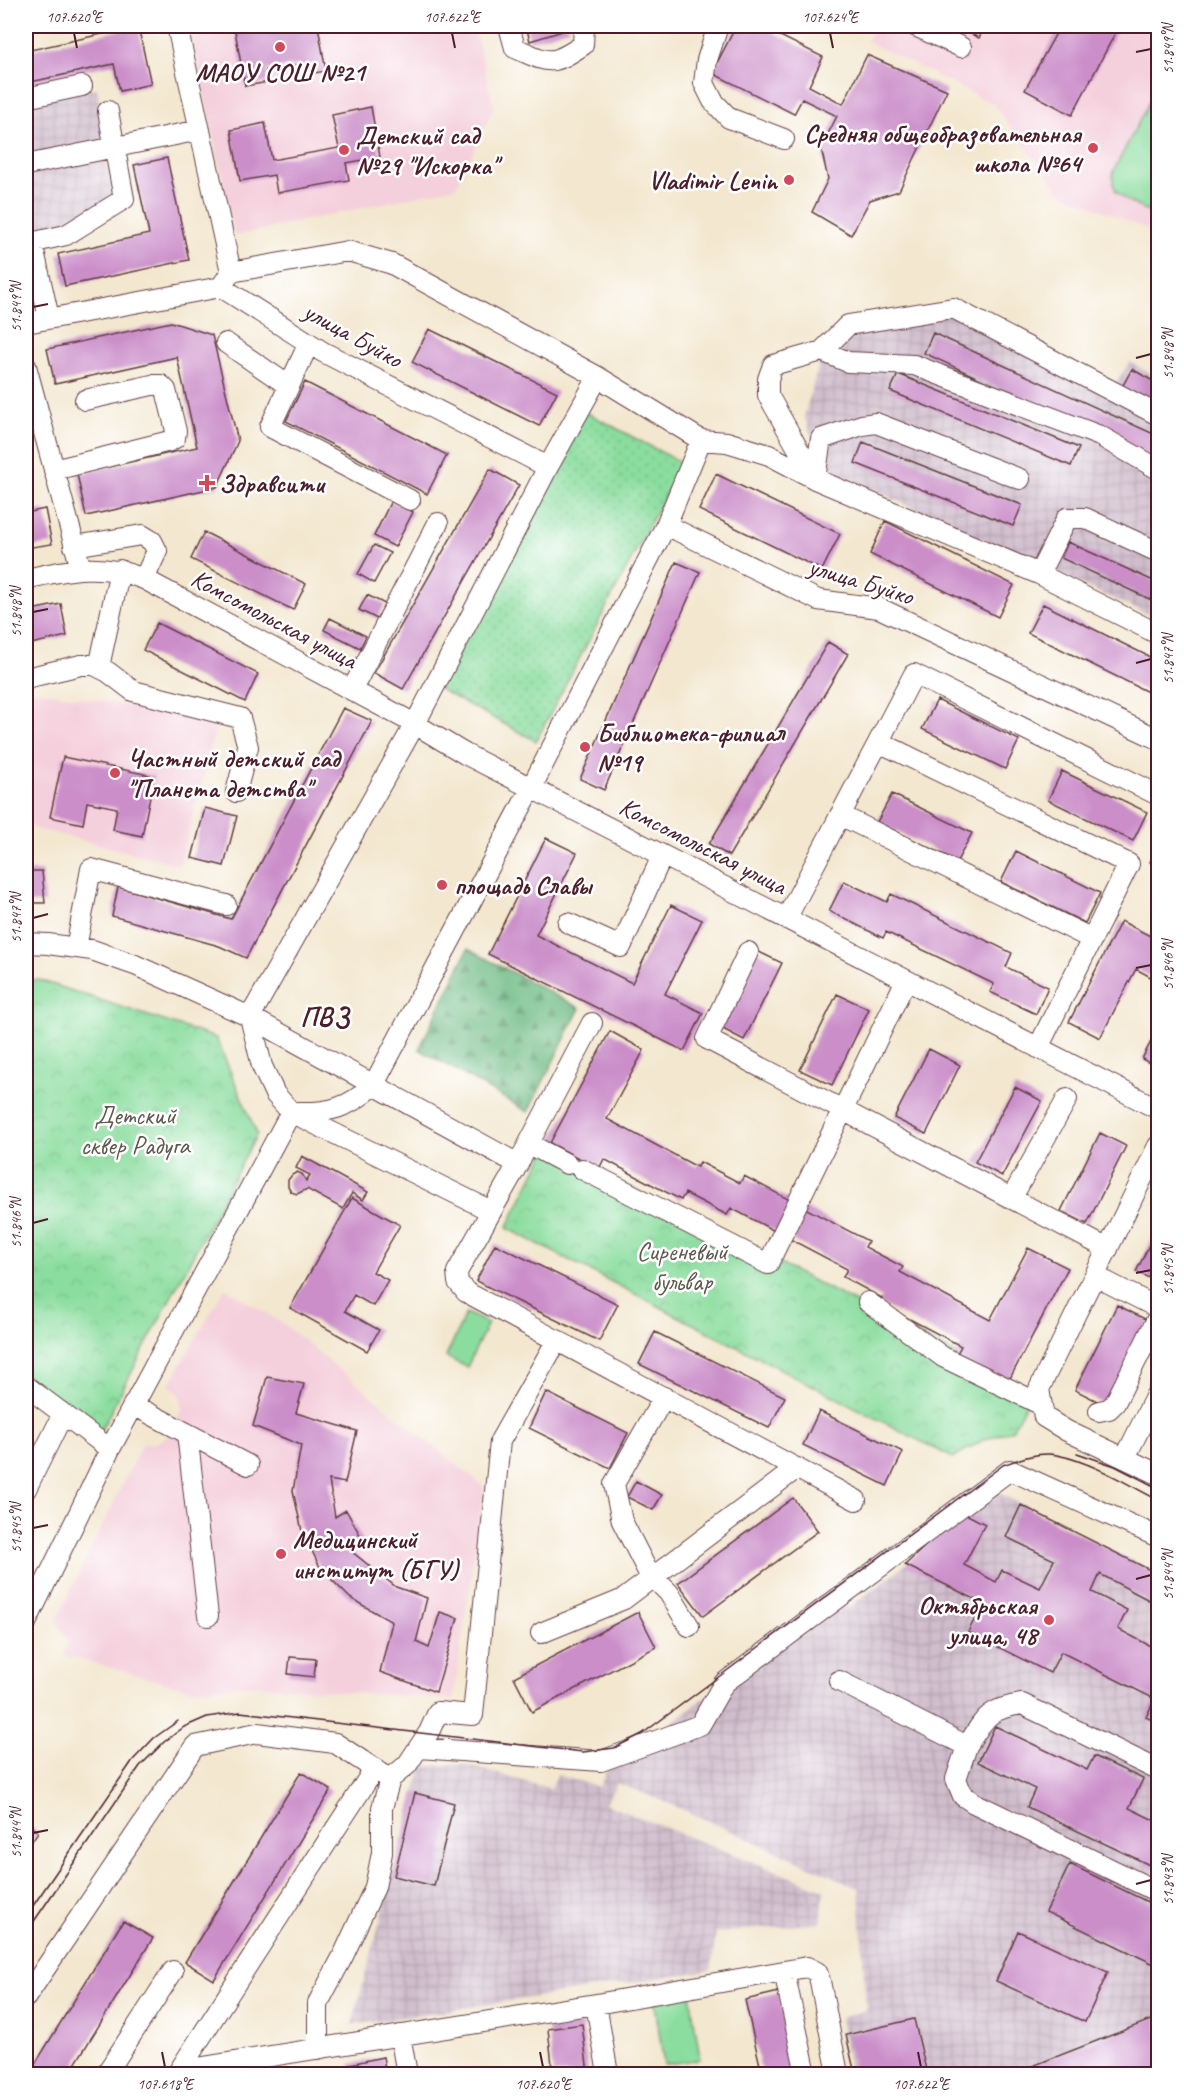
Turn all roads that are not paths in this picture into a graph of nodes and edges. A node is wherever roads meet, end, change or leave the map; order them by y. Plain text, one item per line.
1 (177, 26) edge
2 (509, 26) edge
3 (584, 26) edge
4 (718, 26) edge
5 (915, 26) edge
6 (961, 47) dead end
7 (82, 86) dead end
8 (26, 98) edge
9 (108, 111) dead end
10 (200, 130) junction
11 (784, 139) dead end
12 (115, 147) junction
13 (26, 165) edge
14 (29, 243) edge
15 (226, 280) junction
16 (49, 318) junction
17 (26, 323) edge
18 (226, 343) dead end
19 (309, 343) junction
20 (822, 351) junction
21 (26, 366) edge
22 (598, 377) junction
23 (289, 386) junction
24 (85, 400) dead end
25 (1158, 415) edge
26 (701, 440) junction
27 (548, 467) junction
28 (1158, 469) edge
29 (54, 470) junction
30 (815, 479) junction
31 (1020, 479) dead end
32 (410, 500) dead end
33 (438, 523) dead end
34 (666, 525) junction
35 (74, 546) junction
36 (1158, 552) edge
37 (81, 569) junction
38 (120, 570) junction
39 (1039, 574) junction
40 (26, 579) edge
41 (144, 579) junction
42 (1158, 634) edge
43 (99, 667) junction
44 (26, 678) edge
45 (352, 690) junction
46 (415, 724) junction
47 (1158, 739) edge
48 (879, 742) junction
49 (531, 788) junction
50 (236, 792) dead end
51 (1158, 795) edge
52 (840, 816) junction
53 (662, 856) junction
54 (226, 905) dead end
55 (786, 919) junction
56 (568, 923) dead end
57 (1092, 939) junction
58 (26, 944) edge
59 (76, 948) junction
60 (748, 952) dead end
61 (906, 980) junction
62 (250, 1017) junction
63 (592, 1023) dead end
64 (1038, 1048) junction
65 (373, 1086) junction
66 (1067, 1099) dead end
67 (1158, 1109) edge
68 (842, 1111) junction
69 (291, 1112) junction
70 (529, 1144) junction
71 (1158, 1146) edge
72 (518, 1164) junction
73 (1011, 1199) junction
74 (491, 1211) junction
75 (1108, 1249) junction
76 (1095, 1276) junction
77 (867, 1302) dead end
78 (1158, 1308) edge
79 (1158, 1317) edge
80 (557, 1340) junction
81 (26, 1386) edge
82 (1158, 1391) edge
83 (664, 1397) junction
84 (133, 1405) junction
85 (1043, 1411) junction
86 (1099, 1411) dead end
87 (63, 1414) junction
88 (187, 1433) junction
89 (110, 1449) junction
90 (1125, 1458) junction
91 (248, 1465) dead end
92 (797, 1468) junction
93 (1158, 1474) edge
94 (26, 1486) edge
95 (856, 1500) dead end
96 (1158, 1537) edge
97 (653, 1577) junction
98 (208, 1616) dead end
99 (26, 1623) edge
100 (689, 1626) dead end
101 (541, 1633) dead end
102 (839, 1681) dead end
103 (967, 1746) junction
104 (419, 1748) junction
105 (1158, 1770) edge
106 (382, 1774) junction
107 (1158, 1892) edge
108 (173, 1971) dead end
109 (784, 1971) junction
110 (26, 1997) edge
111 (596, 2004) junction
112 (400, 2035) junction
113 (318, 2049) junction
114 (204, 2071) edge
115 (106, 2074) edge
116 (178, 2074) edge
117 (407, 2074) edge
118 (608, 2074) edge
119 (806, 2074) edge
120 (838, 2074) edge

1 - 10 street
2 - 3 street
4 - 11 street
5 - 6 street
7 - 8 street
9 - 12 street
10 - 12 street
10 - 15 street
12 - 13 street
12 - 14 street
14 - 16 street
15 - 16 street
15 - 19 street, улица Буйко
15 - 22 street
16 - 17 street
18 - 23 street
19 - 23 street
19 - 27 street, улица Буйко
20 - 25 street
20 - 28 street
20 - 30 street
21 - 29 street
22 - 26 street
22 - 27 street
23 - 32 street
24 - 29 street
26 - 30 street
26 - 34 street
27 - 46 street
29 - 35 street
30 - 31 street
30 - 39 street
33 - 45 street
34 - 47 street, улица Буйко
34 - 49 street
35 - 37 street
35 - 41 street
36 - 39 street
37 - 38 street, Комсомольская улица
37 - 40 street, Комсомольская улица
38 - 41 street, Комсомольская улица
38 - 43 street
39 - 42 street
41 - 45 street, Комсомольская улица
43 - 44 street
43 - 50 street
45 - 46 street, Комсомольская улица
46 - 49 street, Комсомольская улица
46 - 62 street
48 - 51 street
48 - 52 street
48 - 57 street
49 - 53 street, Комсомольская улица
49 - 65 street
52 - 55 street
52 - 57 street
53 - 55 street, Комсомольская улица
53 - 56 street
54 - 59 street
55 - 61 street, Комсомольская улица
57 - 64 street
58 - 59 street
59 - 62 street
60 - 68 street
61 - 64 street, Комсомольская улица
61 - 68 street
62 - 65 street
62 - 69 street
63 - 70 street
64 - 67 street, Комсомольская улица
65 - 69 street
65 - 72 street
66 - 73 street
68 - 70 street
68 - 73 street
69 - 74 street
69 - 84 street
70 - 72 street
71 - 75 street
72 - 74 street
73 - 75 street
74 - 80 street
75 - 76 street
76 - 78 street
76 - 85 street
77 - 85 street
79 - 86 street
80 - 83 street
80 - 104 street
81 - 87 street
82 - 90 street
83 - 92 street
83 - 97 street
84 - 88 street
84 - 89 street
85 - 90 street
87 - 89 street
87 - 94 street
88 - 91 street
88 - 98 street
89 - 99 street
90 - 93 street
92 - 95 street
92 - 97 street
96 - 104 street
97 - 100 street
97 - 101 street
102 - 103 street
103 - 105 street
103 - 107 street
104 - 106 street
106 - 110 street
106 - 113 street
106 - 116 street
108 - 115 street
109 - 111 street
109 - 119 street
109 - 120 street
111 - 112 street
111 - 118 street
112 - 113 street
112 - 117 street
113 - 114 street
114 - 116 street

